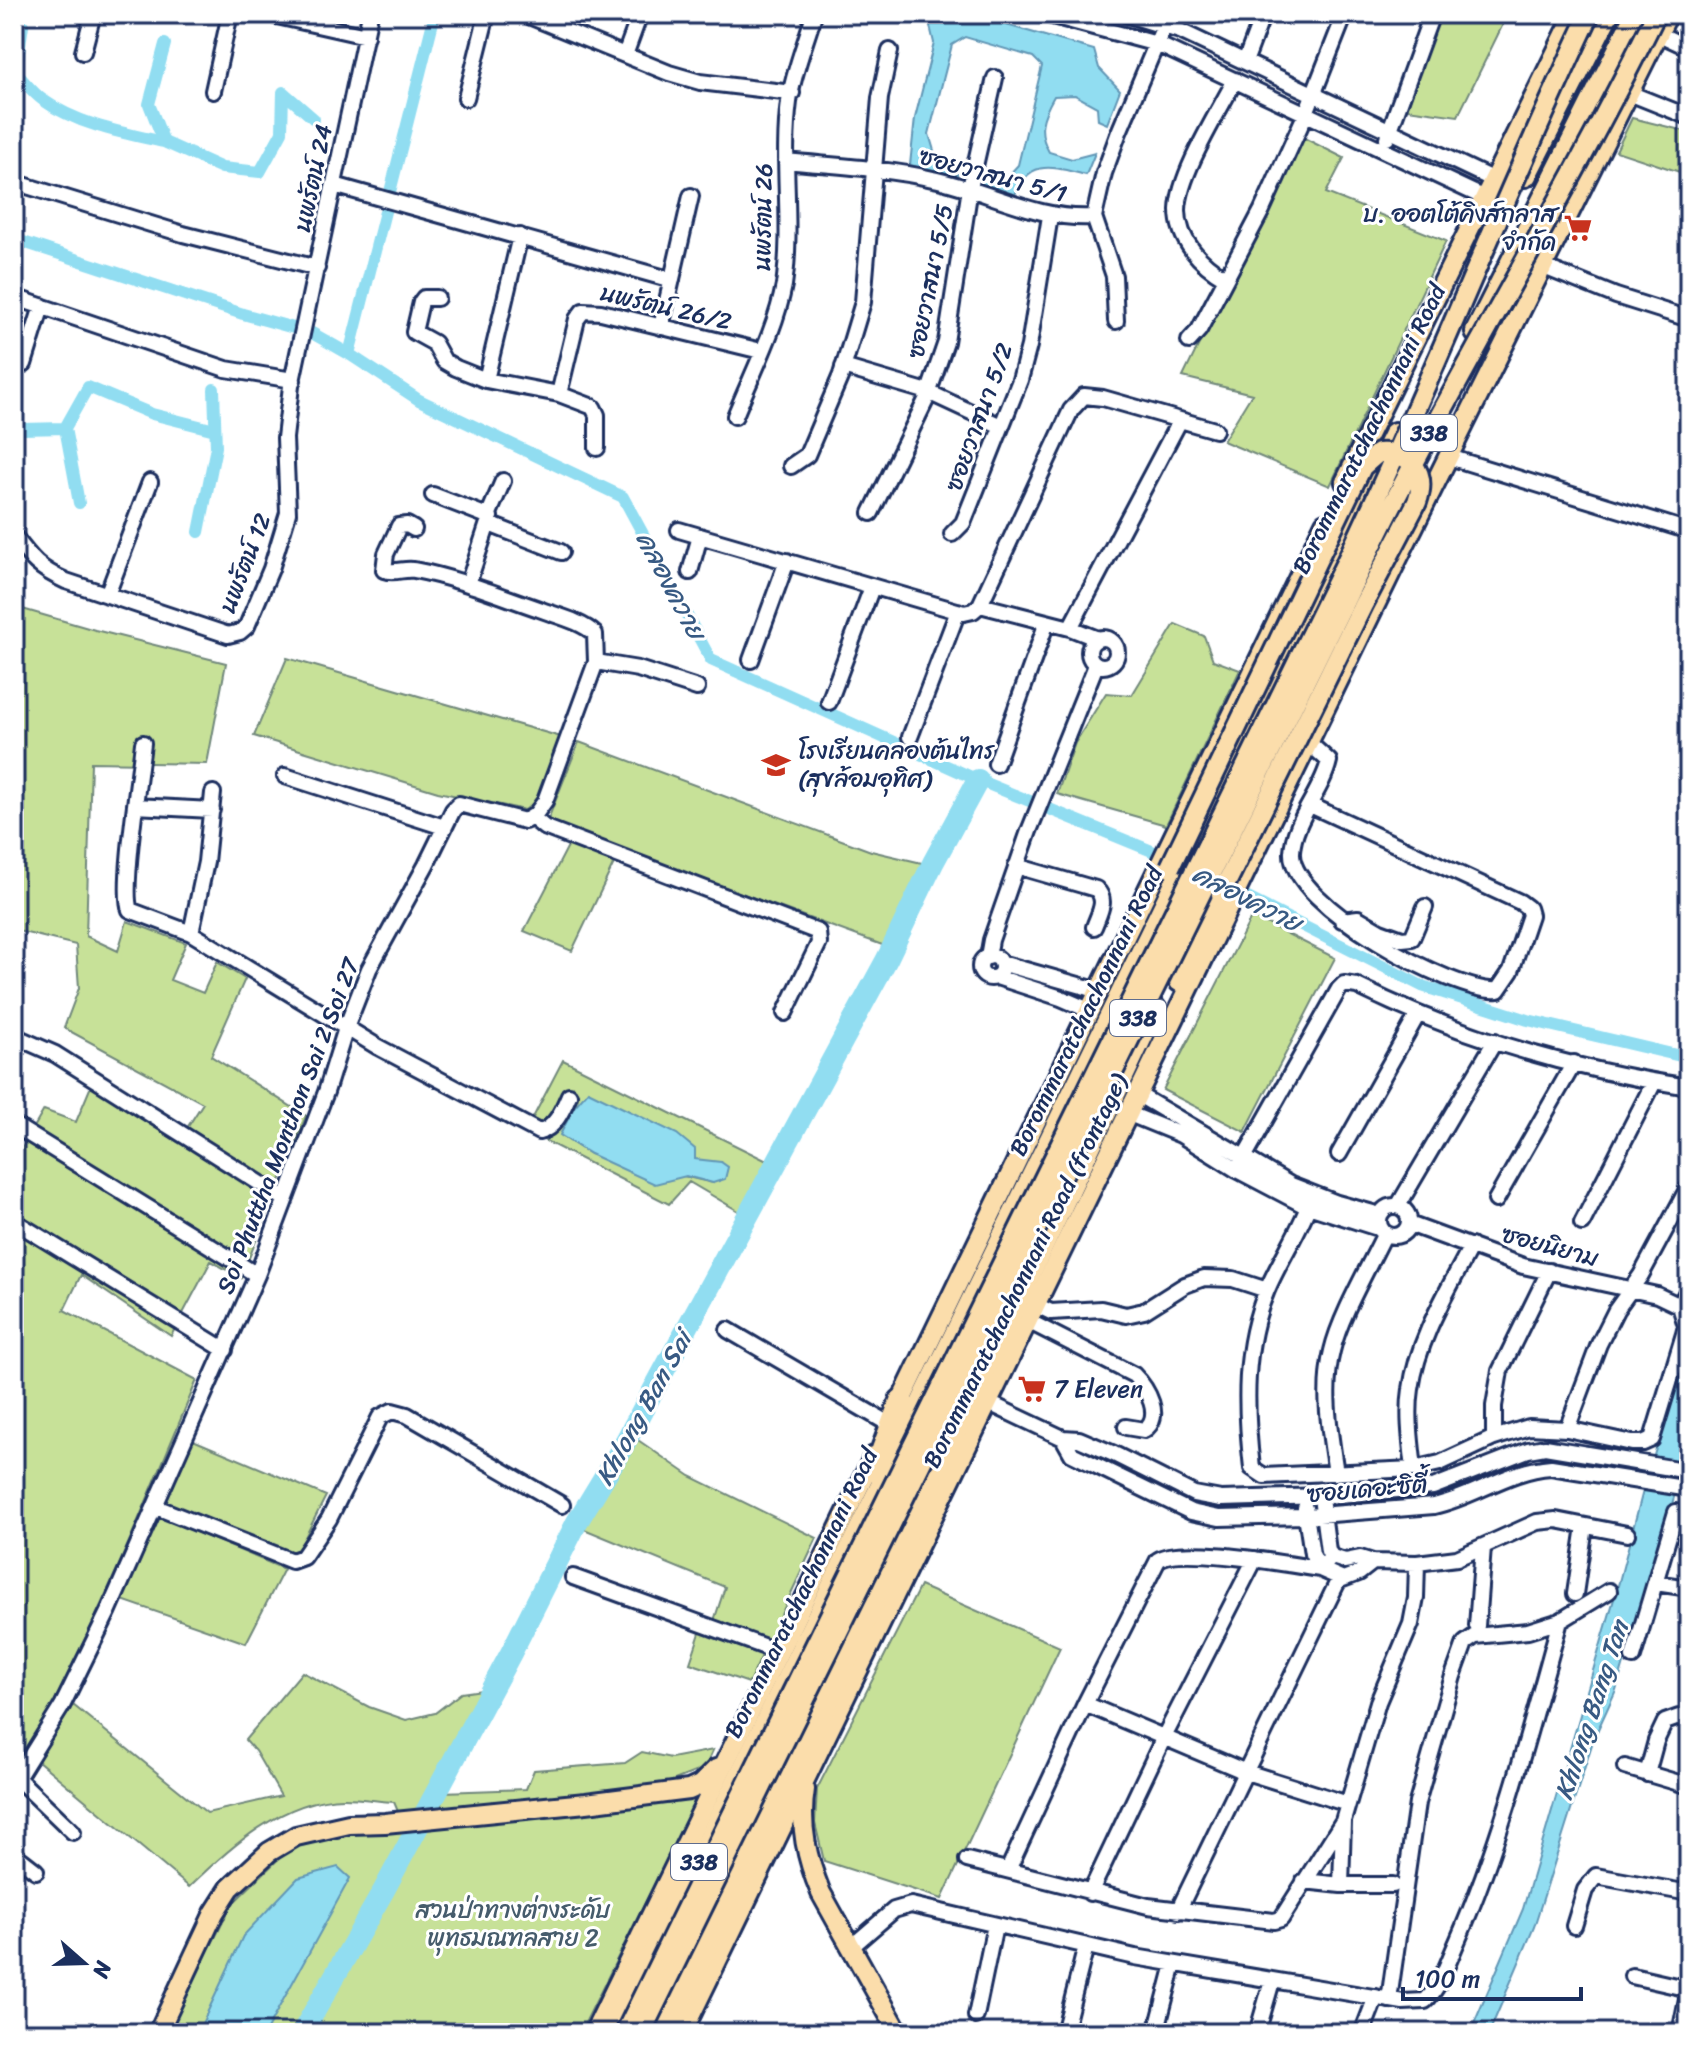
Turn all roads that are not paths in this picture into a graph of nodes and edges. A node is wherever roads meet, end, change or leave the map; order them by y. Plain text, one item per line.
1 (93, 14) edge
2 (230, 14) edge
3 (268, 14) edge
4 (370, 14) edge
5 (487, 14) edge
6 (524, 14) edge
7 (640, 14) edge
8 (814, 14) edge
9 (1045, 14) edge
10 (1125, 14) edge
11 (1263, 14) edge
12 (1345, 14) edge
13 (1432, 14) edge
14 (1575, 14) edge
15 (1590, 14) edge
16 (1607, 14) edge
17 (1637, 14) edge
18 (1656, 14) edge
19 (1668, 14) edge
20 (1167, 20) edge
21 (1659, 34) junction
22 (366, 36) junction
23 (1157, 44) junction
24 (1689, 48) edge
25 (890, 51) dead end
26 (83, 52) dead end
27 (625, 55) junction
28 (1245, 62) junction
29 (995, 78) dead end
30 (1235, 80) junction
31 (213, 91) dead end
32 (792, 93) junction
33 (1629, 93) junction
34 (1314, 95) junction
35 (466, 98) dead end
36 (1306, 113) junction
37 (1689, 117) edge
38 (1390, 130) junction
39 (1383, 149) junction
40 (786, 161) junction
41 (873, 170) junction
42 (1494, 180) junction
43 (14, 182) edge
44 (334, 185) junction
45 (970, 188) junction
46 (691, 196) dead end
47 (1485, 198) junction
48 (1050, 216) junction
49 (1094, 217) junction
50 (520, 236) junction
51 (1544, 267) junction
52 (317, 268) junction
53 (1225, 278) junction
54 (672, 280) junction
55 (14, 297) edge
56 (437, 298) dead end
57 (42, 306) junction
58 (1689, 319) edge
59 (1116, 321) dead end
60 (661, 327) junction
61 (1189, 341) dead end
62 (761, 351) junction
63 (300, 352) joint
64 (24, 364) dead end
65 (843, 367) junction
66 (293, 380) junction
67 (486, 380) junction
68 (928, 392) junction
69 (559, 394) junction
70 (735, 416) dead end
71 (1180, 420) junction
72 (1001, 426) junction
73 (1215, 430) dead end
74 (597, 448) dead end
75 (1449, 457) junction
76 (791, 466) dead end
77 (503, 481) dead end
78 (150, 482) dead end
79 (433, 495) dead end
80 (871, 513) dead end
81 (488, 520) junction
82 (414, 529) dead end
83 (679, 530) dead end
84 (1689, 531) edge
85 (952, 534) dead end
86 (14, 536) edge
87 (700, 536) junction
88 (561, 552) dead end
89 (787, 561) junction
90 (690, 572) dead end
91 (468, 584) junction
92 (872, 587) junction
93 (107, 595) junction
94 (980, 605) junction
95 (958, 611) junction
96 (1047, 622) junction
97 (1070, 628) junction
98 (1098, 639) junction
99 (751, 660) dead end
100 (596, 662) junction
101 (1096, 665) junction
102 (697, 688) dead end
103 (829, 702) dead end
104 (910, 737) dead end
105 (143, 743) dead end
106 (1309, 743) junction
107 (996, 764) dead end
108 (285, 776) dead end
109 (213, 793) dead end
110 (1310, 805) junction
111 (135, 806) junction
112 (212, 810) junction
113 (532, 817) junction
114 (444, 827) junction
115 (1016, 866) junction
116 (1171, 867) junction
117 (1222, 895) junction
118 (1425, 907) dead end
119 (1094, 927) dead end
120 (191, 933) junction
121 (1376, 934) junction
122 (995, 965) junction
123 (1100, 991) junction
124 (1091, 1011) junction
125 (785, 1013) dead end
126 (1418, 1014) junction
127 (346, 1028) junction
128 (14, 1036) edge
129 (1077, 1039) junction
130 (1495, 1041) junction
131 (1574, 1063) junction
132 (1654, 1082) junction
133 (1689, 1087) edge
134 (1137, 1094) junction
135 (569, 1095) dead end
136 (1127, 1113) junction
137 (14, 1125) edge
138 (1339, 1154) dead end
139 (1240, 1164) junction
140 (1689, 1186) edge
141 (285, 1199) junction
142 (1311, 1200) junction
143 (1496, 1200) dead end
144 (1398, 1206) junction
145 (1078, 1215) junction
146 (14, 1221) edge
147 (1582, 1223) dead end
148 (1409, 1224) junction
149 (1382, 1226) junction
150 (1471, 1246) junction
151 (1549, 1271) junction
152 (257, 1275) junction
153 (1689, 1287) edge
154 (1630, 1289) junction
155 (1267, 1290) junction
156 (1680, 1306) junction
157 (1030, 1312) junction
158 (728, 1330) dead end
159 (225, 1350) junction
160 (901, 1401) junction
161 (987, 1402) junction
162 (889, 1424) junction
163 (1126, 1427) dead end
164 (1567, 1429) junction
165 (1063, 1438) junction
166 (1494, 1438) junction
167 (966, 1445) junction
168 (1557, 1449) junction
169 (1108, 1452) junction
170 (1615, 1459) junction
171 (1101, 1468) junction
172 (1554, 1468) junction
173 (1414, 1469) junction
174 (1684, 1470) edge
175 (1336, 1473) junction
176 (1611, 1478) junction
177 (1682, 1488) edge
178 (1322, 1496) junction
179 (1305, 1498) junction
180 (562, 1505) dead end
181 (156, 1507) junction
182 (1676, 1512) dead end
183 (1323, 1515) junction
184 (1306, 1516) junction
185 (1585, 1526) junction
186 (1627, 1534) dead end
187 (1483, 1547) junction
188 (1332, 1557) junction
189 (1255, 1559) junction
190 (1373, 1562) junction
191 (1417, 1563) junction
192 (1320, 1569) junction
193 (573, 1577) dead end
194 (1339, 1579) junction
195 (1656, 1583) junction
196 (1689, 1588) edge
197 (1609, 1591) dead end
198 (830, 1592) junction
199 (1575, 1594) dead end
200 (875, 1600) junction
201 (1560, 1621) junction
202 (1477, 1626) dead end
203 (779, 1652) junction
204 (1633, 1657) dead end
205 (1085, 1704) junction
206 (1679, 1717) dead end
207 (1164, 1737) junction
208 (726, 1759) junction
209 (1625, 1767) dead end
210 (808, 1771) junction
211 (1246, 1772) junction
212 (1647, 1774) junction
213 (15, 1780) edge
214 (1689, 1786) edge
215 (1348, 1804) junction
216 (1343, 1821) junction
217 (73, 1832) dead end
218 (14, 1854) edge
219 (967, 1860) dead end
220 (1008, 1870) junction
221 (36, 1871) dead end
222 (1304, 1881) junction
223 (1341, 1885) junction
224 (1393, 1885) dead end
225 (1090, 1893) junction
226 (1689, 1893) edge
227 (1178, 1911) junction
228 (995, 1925) junction
229 (1574, 1926) dead end
230 (1086, 1946) junction
231 (850, 1948) junction
232 (1174, 1964) junction
233 (1632, 1976) dead end
234 (1272, 1981) junction
235 (1689, 1989) edge
236 (1382, 1998) junction
237 (976, 2016) dead end
238 (158, 2033) edge
239 (594, 2033) edge
240 (615, 2033) edge
241 (625, 2033) edge
242 (641, 2033) edge
243 (664, 2033) edge
244 (682, 2033) edge
245 (899, 2033) edge
246 (1064, 2033) edge
247 (1156, 2033) edge
248 (1257, 2033) edge
249 (1362, 2033) edge
250 (1680, 2033) edge

1 - 26 street
2 - 31 street
3 - 22 street
4 - 22 street, นพรัตน์ 24
5 - 35 street
6 - 27 street
7 - 27 street
8 - 32 street, นพรัตน์ 26
9 - 23 street
10 - 20 street
11 - 28 street
12 - 34 street
13 - 38 street
14 - 42 main road, 338
15 - 241 main road, 338, bridge
16 - 116 highway, Borommaratchachonnani Road / 338
17 - 117 highway, 338
18 - 242 main road, 338, bridge
19 - 21 main road, Borommaratchachonnani Road (frontage) / 338
20 - 23 street
20 - 28 street
21 - 24 street
21 - 33 main road, Borommaratchachonnani Road (frontage) / 338
22 - 44 street, นพรัตน์ 24
23 - 30 street
23 - 49 street
25 - 41 street
27 - 32 street
28 - 34 street
29 - 45 street, ซอยวาสนา 5/5
30 - 36 street
30 - 53 street
32 - 40 street, นพรัตน์ 26
33 - 37 street
33 - 51 main road, Borommaratchachonnani Road (frontage) / 338
34 - 36 street
34 - 38 street
36 - 39 street
36 - 53 street
38 - 39 street
38 - 42 street
39 - 47 street
40 - 41 street, ซอยวาสนา 5/1
40 - 62 street, นพรัตน์ 26
41 - 45 street, ซอยวาสนา 5/1
41 - 65 street
42 - 47 main road, 338
43 - 52 street
44 - 50 street
44 - 52 street, นพรัตน์ 24
45 - 48 street, ซอยวาสนา 5/1
45 - 68 street, ซอยวาสนา 5/5
46 - 54 street
47 - 116 main road, 338
48 - 49 street, ซอยวาสนา 5/1
48 - 72 street, ซอยวาสนา 5/2
49 - 59 street
50 - 54 street
50 - 67 street
51 - 58 street
51 - 75 main road, Borommaratchachonnani Road (frontage) / 338
52 - 63 street, นพรัตน์ 24
53 - 61 street
54 - 60 street
55 - 57 street
56 - 67 street
57 - 64 street
57 - 66 street
60 - 62 street, นพรัตน์ 26/2
60 - 69 street, นพรัตน์ 26/2
62 - 70 street, นพรัตน์ 26
63 - 66 street, นพรัตน์ 12
65 - 68 street
65 - 76 street
66 - 93 street, นพรัตน์ 12
67 - 69 street
68 - 72 street
68 - 80 street, ซอยวาสนา 5/5
69 - 74 street
71 - 73 street
71 - 94 street
71 - 97 street
72 - 85 street, ซอยวาสนา 5/2
75 - 84 street
75 - 106 main road, Borommaratchachonnani Road (frontage) / 338
77 - 81 street
78 - 93 street
79 - 81 street
81 - 88 street
81 - 91 street
82 - 91 street
83 - 87 street
86 - 93 street, นพรัตน์ 12
87 - 89 street
87 - 90 street
89 - 92 street
89 - 99 street
91 - 100 street
92 - 95 street
92 - 103 street
94 - 95 street
94 - 96 street
95 - 104 street
96 - 97 street
96 - 107 street
97 - 98 street
98 - 101 street
98 - 101 street
100 - 102 street
100 - 113 street
101 - 115 street
105 - 111 street
106 - 110 street
106 - 117 main road, Borommaratchachonnani Road (frontage) / 338
108 - 114 street
109 - 112 street
110 - 121 street
110 - 121 street
111 - 112 street
111 - 120 street
112 - 120 street
113 - 114 street, Soi Phuttha Monthon Sai 2 Soi 27
113 - 125 street
114 - 127 street, Soi Phuttha Monthon Sai 2 Soi 27
115 - 119 street
115 - 122 street
116 - 117 main road, bridge
116 - 123 main road, 338
116 - 129 main road
116 - 198 highway, Borommaratchachonnani Road / 338
117 - 134 main road, Borommaratchachonnani Road (frontage) / 338
117 - 145 main road
117 - 200 highway, 338
118 - 121 street
120 - 127 street
122 - 123 street
122 - 124 street
123 - 124 main road, 338
124 - 129 main road, 338
126 - 130 street
126 - 138 street
126 - 139 street
127 - 135 street
127 - 141 street, Soi Phuttha Monthon Sai 2 Soi 27
128 - 141 street
129 - 160 main road, 338
130 - 131 street
130 - 144 street
131 - 132 street
131 - 143 street
132 - 133 street
132 - 147 street
134 - 136 main road, Borommaratchachonnani Road (frontage) / 338
134 - 139 street
136 - 139 street
136 - 145 main road, Borommaratchachonnani Road (frontage) / 338
137 - 152 street
139 - 142 street
140 - 154 street
141 - 152 street, Soi Phuttha Monthon Sai 2 Soi 27
142 - 149 street
142 - 155 street
144 - 148 street
144 - 149 street
145 - 157 main road, Borommaratchachonnani Road (frontage) / 338
146 - 159 street
148 - 149 street
148 - 150 street, ซอยนิยาม
149 - 175 street
150 - 151 street, ซอยนิยาม
150 - 173 street
151 - 154 street, ซอยนิยาม
151 - 166 street
152 - 159 street, Soi Phuttha Monthon Sai 2 Soi 27
153 - 156 street
154 - 156 street, ซอยนิยาม
154 - 164 street
155 - 157 street
155 - 175 street
156 - 164 street
157 - 161 main road, Borommaratchachonnani Road (frontage) / 338
157 - 163 street
158 - 162 street
159 - 181 street, Soi Phuttha Monthon Sai 2 Soi 27
160 - 162 main road, 338
160 - 198 highway
161 - 165 street, ซอยเดอะซิตี้
161 - 167 main road, Borommaratchachonnani Road (frontage) / 338
162 - 203 main road, 338
164 - 166 street
165 - 169 street, ซอยเดอะซิตี้
165 - 171 street, ซอยเดอะซิตี้
166 - 173 street
167 - 200 highway
167 - 210 main road, Borommaratchachonnani Road (frontage) / 338
168 - 170 street, ซอยเดอะซิตี้
168 - 172 street
168 - 178 street, ซอยเดอะซิตี้
169 - 171 street
169 - 179 street, ซอยเดอะซิตี้
170 - 174 street, ซอยเดอะซิตี้
170 - 176 street
171 - 184 street, ซอยเดอะซิตี้
172 - 176 street, ซอยเดอะซิตี้
172 - 183 street, ซอยเดอะซิตี้
173 - 175 street
176 - 177 street, ซอยเดอะซิตี้
178 - 179 street, ซอยเดอะซิตี้
178 - 183 street
179 - 184 street
180 - 181 street
181 - 213 street, Soi Phuttha Monthon Sai 2 Soi 27
182 - 195 street
183 - 184 street, ซอยเดอะซิตี้
183 - 188 street
184 - 192 street
185 - 186 street
185 - 187 street
185 - 199 street
187 - 191 street
187 - 202 street
188 - 190 street
188 - 192 street
189 - 192 street
189 - 205 street
189 - 207 street
190 - 191 street
190 - 194 street
191 - 215 street
192 - 194 street
193 - 203 street
194 - 211 street
195 - 196 street
195 - 204 street
197 - 201 street
198 - 240 highway, Borommaratchachonnani Road / 338
200 - 243 highway, 338
201 - 236 street
201 - 236 street
203 - 208 main road, 338
205 - 207 street
205 - 220 street
206 - 212 street
207 - 211 street
207 - 225 street
208 - 238 main road
208 - 239 main road, 338
209 - 212 street
210 - 231 main road
210 - 244 main road, Borommaratchachonnani Road (frontage) / 338
211 - 215 street
211 - 227 street
212 - 214 street
213 - 217 street
215 - 216 street
216 - 222 street
216 - 223 street
218 - 221 street
219 - 220 street
220 - 225 street
222 - 223 street
222 - 227 street
223 - 224 street
225 - 227 street
226 - 229 street
228 - 230 street
228 - 231 street
228 - 237 street
230 - 232 street
230 - 246 street
231 - 245 main road
232 - 234 street
232 - 247 street
233 - 235 street
234 - 236 street
234 - 248 street
235 - 250 street
236 - 249 street

